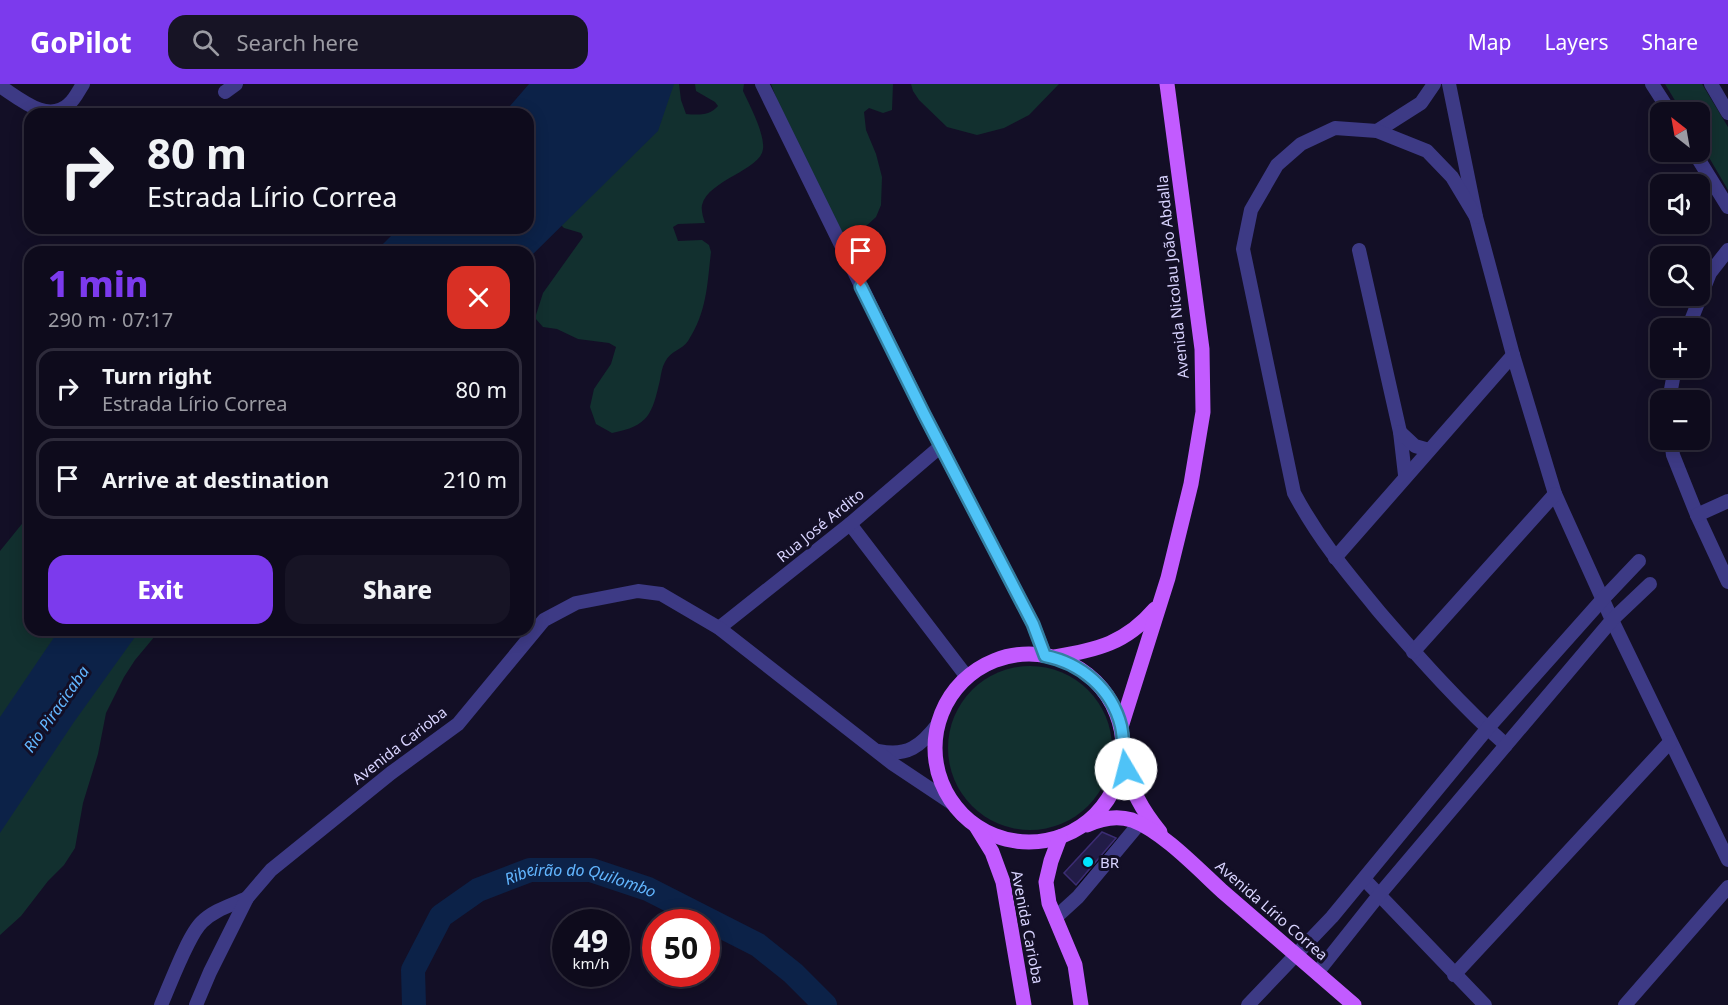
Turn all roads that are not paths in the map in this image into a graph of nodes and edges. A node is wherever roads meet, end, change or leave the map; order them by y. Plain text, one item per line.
1 (83, 84) edge
2 (751, 84) edge
3 (1167, 84) edge
4 (1434, 84) edge
5 (1449, 84) edge
6 (1652, 84) edge
7 (1711, 84) edge
8 (0, 86) edge
9 (765, 90) edge
10 (1664, 102) edge
11 (38, 108) edge
12 (63, 108) edge
13 (1728, 113) edge
14 (1377, 131) junction
15 (1700, 162) edge
16 (1728, 207) edge
17 (1476, 217) junction
18 (1359, 250) dead end
19 (1728, 250) edge
20 (1693, 318) edge
21 (1513, 355) junction
22 (1400, 432) junction
23 (940, 446) junction
24 (1429, 450) junction
25 (1672, 450) edge
26 (1406, 476) junction
27 (1555, 494) junction
28 (1728, 501) edge
29 (1697, 515) junction
30 (850, 524) junction
31 (1335, 558) junction
32 (1639, 561) dead end
33 (1728, 582) edge
34 (1650, 584) dead end
35 (1602, 600) junction
36 (1159, 604) junction
37 (1612, 620) junction
38 (719, 628) junction
39 (534, 632) edge
40 (531, 636) edge
41 (1413, 652) junction
42 (1050, 656) junction
43 (968, 678) junction
44 (938, 724) junction
45 (1121, 727) junction
46 (1487, 729) junction
47 (1670, 742) junction
48 (1506, 745) junction
49 (877, 751) junction
50 (1124, 755) junction
51 (953, 804) junction
52 (1139, 824) junction
53 (976, 826) junction
54 (1080, 828) junction
55 (1060, 837) junction
56 (1167, 842) junction
57 (1728, 860) edge
58 (1364, 879) junction
59 (1728, 887) edge
60 (1379, 895) junction
61 (247, 898) junction
62 (1055, 918) junction
63 (1295, 956) junction
64 (1317, 973) junction
65 (1454, 975) junction
66 (161, 1005) edge
67 (196, 1005) edge
68 (1024, 1005) edge
69 (1081, 1005) edge
70 (1248, 1005) edge
71 (1354, 1005) edge
72 (1485, 1005) edge
73 (1625, 1005) edge

1 - 12 street
2 - 9 street
3 - 36 main road, Avenida Nicolau João Abdalla
4 - 14 street
5 - 17 street
6 - 10 street
7 - 13 street
8 - 11 street
9 - 23 street
14 - 17 street
14 - 31 street
15 - 16 street
17 - 21 street
18 - 22 street
19 - 20 street
21 - 24 street
21 - 27 street
22 - 24 street
22 - 26 street
23 - 30 street, Rua José Ardito
23 - 42 street
24 - 26 street
25 - 29 street
26 - 31 street
27 - 35 street
27 - 41 street
28 - 29 street
29 - 33 street
30 - 38 street, Rua José Ardito
30 - 43 street
31 - 41 street
32 - 35 street
34 - 37 street
35 - 37 street
35 - 46 street
36 - 42 main road, Avenida Nicolau João Abdalla
36 - 45 main road, Avenida Nicolau João Abdalla
37 - 47 street
37 - 48 street
38 - 39 street, Avenida Carioba
38 - 49 street, Avenida Carioba
40 - 61 street, Avenida Carioba
41 - 46 street
42 - 43 main road
42 - 45 main road
43 - 44 main road
44 - 49 street
44 - 51 main road
45 - 50 main road
46 - 48 street
46 - 58 street
47 - 57 street
47 - 65 street
48 - 60 street
49 - 51 street, Avenida Carioba
50 - 54 main road
50 - 56 main road, Avenida Lírio Correa
51 - 53 main road
52 - 54 main road, Avenida Lírio Correa
52 - 56 main road, Avenida Lírio Correa
52 - 62 street
53 - 55 main road
53 - 68 main road, Avenida Carioba
54 - 55 main road
55 - 62 main road, Avenida Carioba
56 - 63 main road, Avenida Lírio Correa
58 - 60 street
58 - 63 street
59 - 73 street
60 - 64 street
60 - 65 street
61 - 66 street
61 - 67 street, Avenida Carioba
62 - 69 main road, Avenida Carioba
63 - 64 main road, Avenida Lírio Correa
63 - 70 street
64 - 71 main road, Avenida Lírio Correa
65 - 72 street

